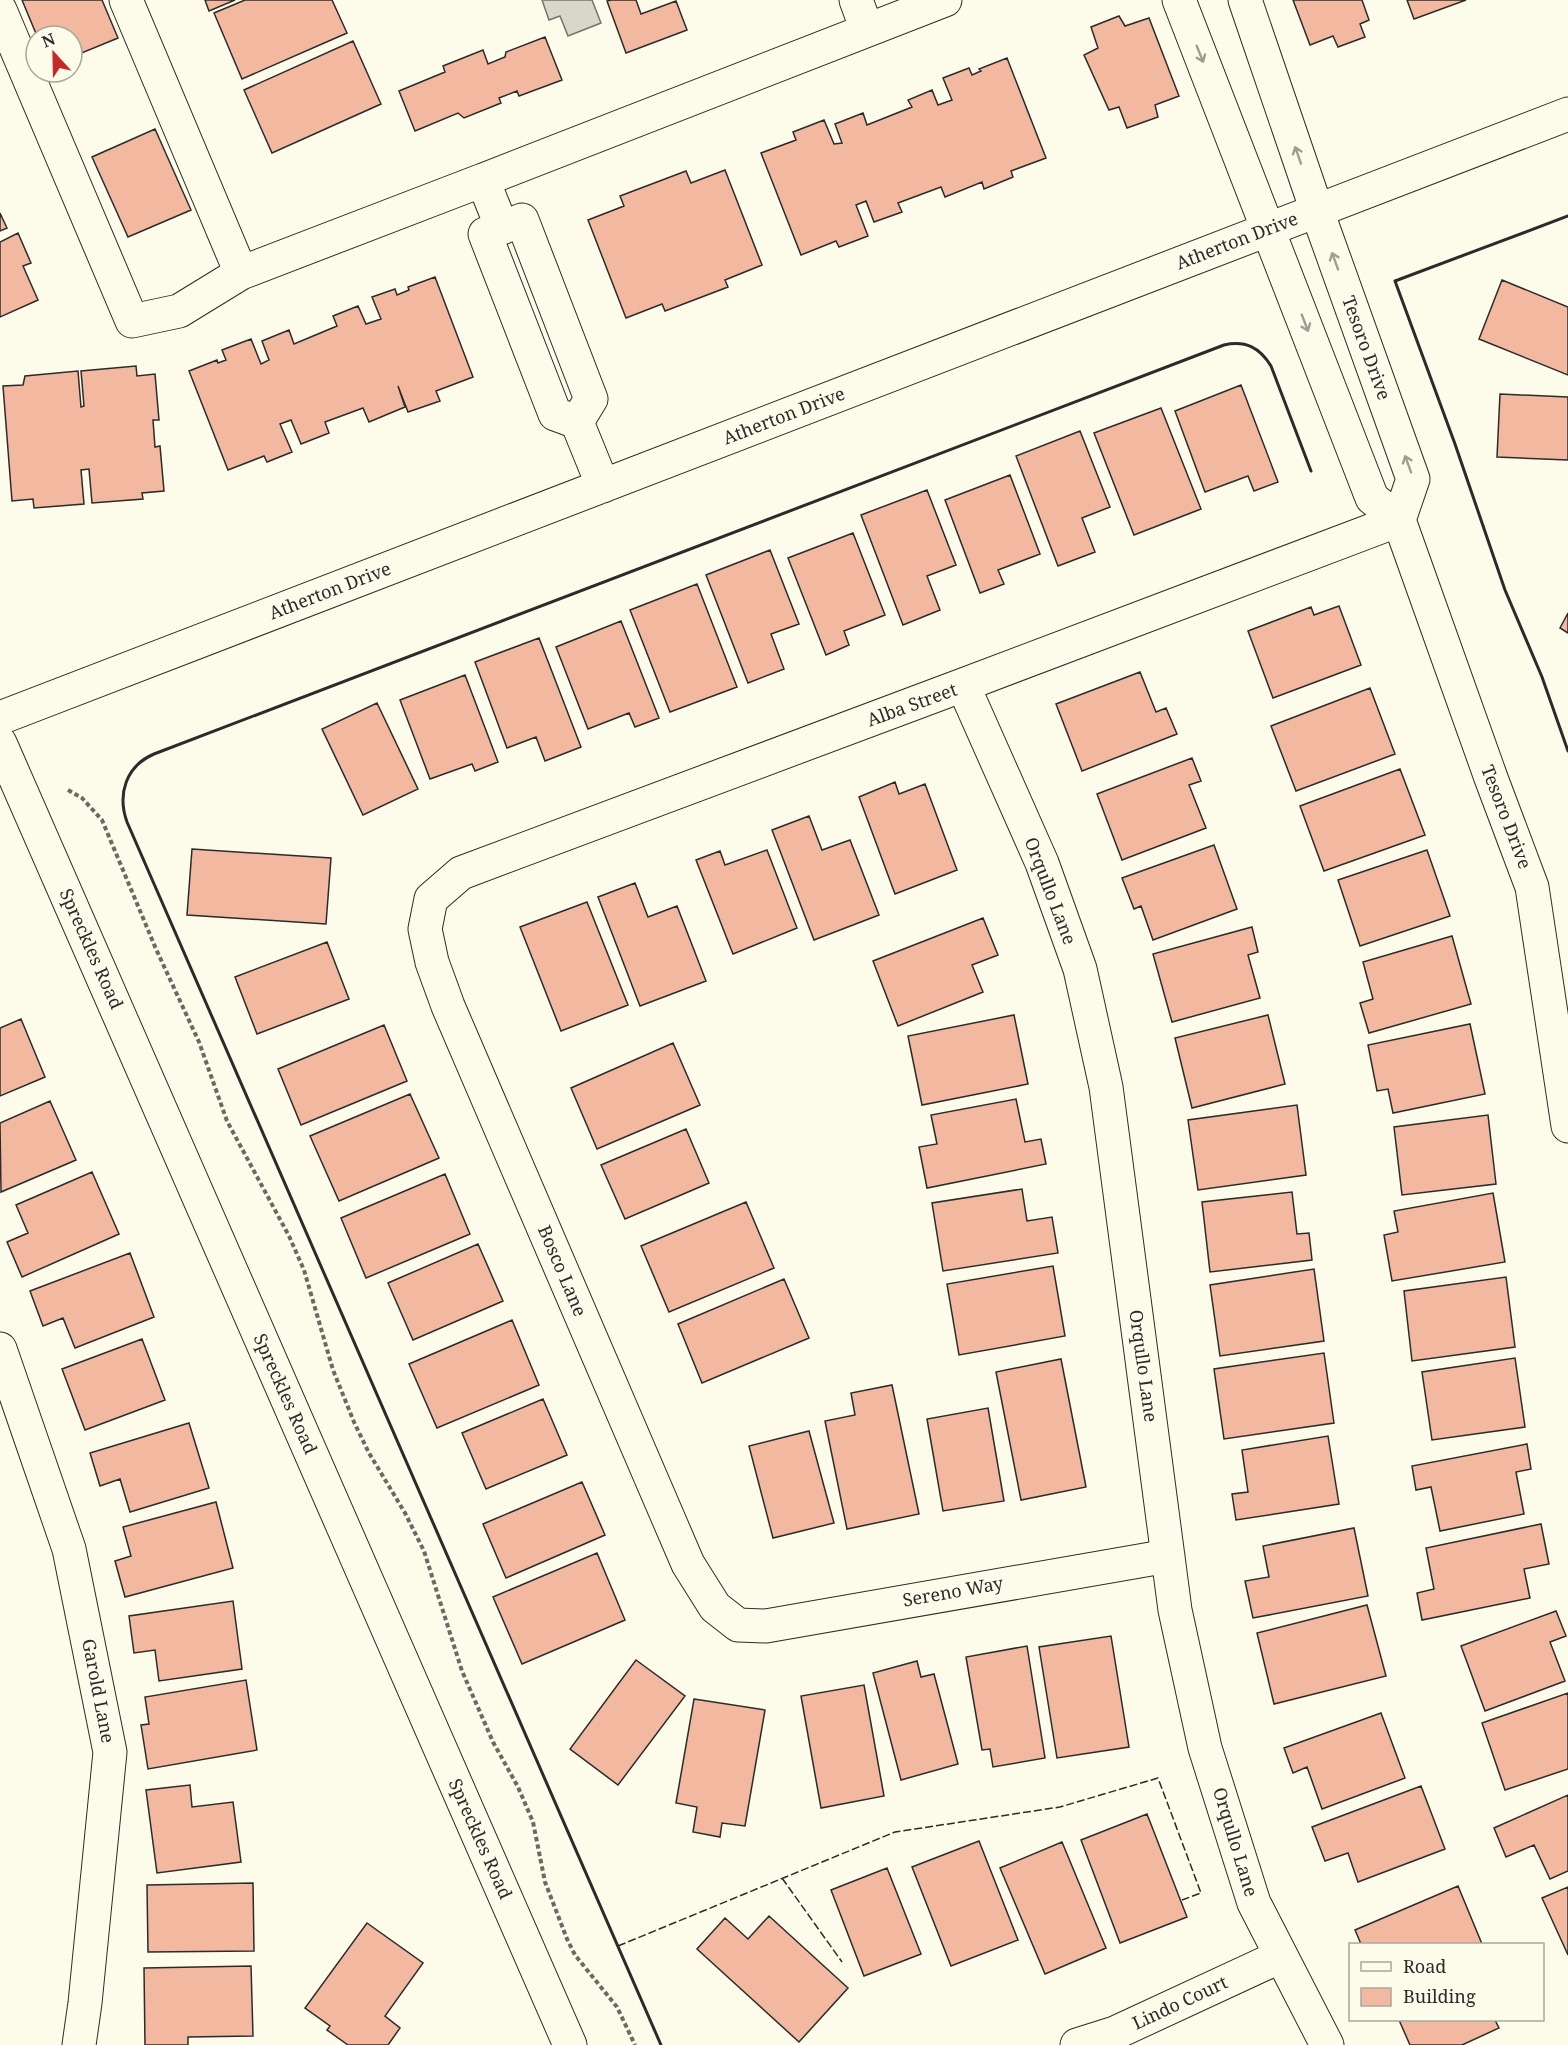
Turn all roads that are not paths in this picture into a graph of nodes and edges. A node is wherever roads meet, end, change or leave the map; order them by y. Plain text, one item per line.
1 (126, 0) edge
2 (856, 0) edge
3 (945, 0) edge
4 (1179, 0) edge
5 (1245, 0) edge
6 (0, 10) edge
7 (867, 30) junction
8 (1568, 114) edge
9 (483, 180) junction
10 (1317, 211) junction
11 (502, 228) junction
12 (1269, 229) junction
13 (241, 273) junction
14 (548, 286) junction
15 (511, 301) junction
16 (577, 422) junction
17 (603, 486) junction
18 (1399, 520) junction
19 (963, 685) junction
20 (0, 718) edge
21 (0, 743) edge
22 (431, 899) joint
23 (1568, 1126) edge
24 (0, 1349) edge
25 (1168, 1556) junction
26 (738, 1625) joint
27 (1281, 1956) junction
28 (79, 2045) edge
29 (570, 2045) edge
30 (1077, 2045) edge
31 (1328, 2045) edge

1 - 13 street
2 - 7 street
3 - 7 street
4 -> 12 street
10 -> 5 street, Tesoro Drive
6 - 13 street
7 - 9 street
8 - 10 street, Atherton Drive
9 - 11 street
9 - 13 street
10 - 12 street, Atherton Drive
18 -> 10 street, Tesoro Drive
11 - 14 street
11 - 15 street
12 - 17 street, Atherton Drive
12 -> 18 street
14 - 15 street
14 - 16 street
15 - 16 street
16 - 17 street
17 - 20 street, Atherton Drive
18 - 19 street, Alba Street
18 - 23 street, Tesoro Drive
19 - 22 street, Alba Street
19 - 25 street, Orqullo Lane
21 - 29 street, Spreckles Road
22 - 26 street, Bosco Lane
24 - 28 street, Garold Lane
25 - 26 street, Sereno Way
25 - 27 street, Orqullo Lane
27 - 30 street, Lindo Court
27 - 31 street, Orqullo Lane

